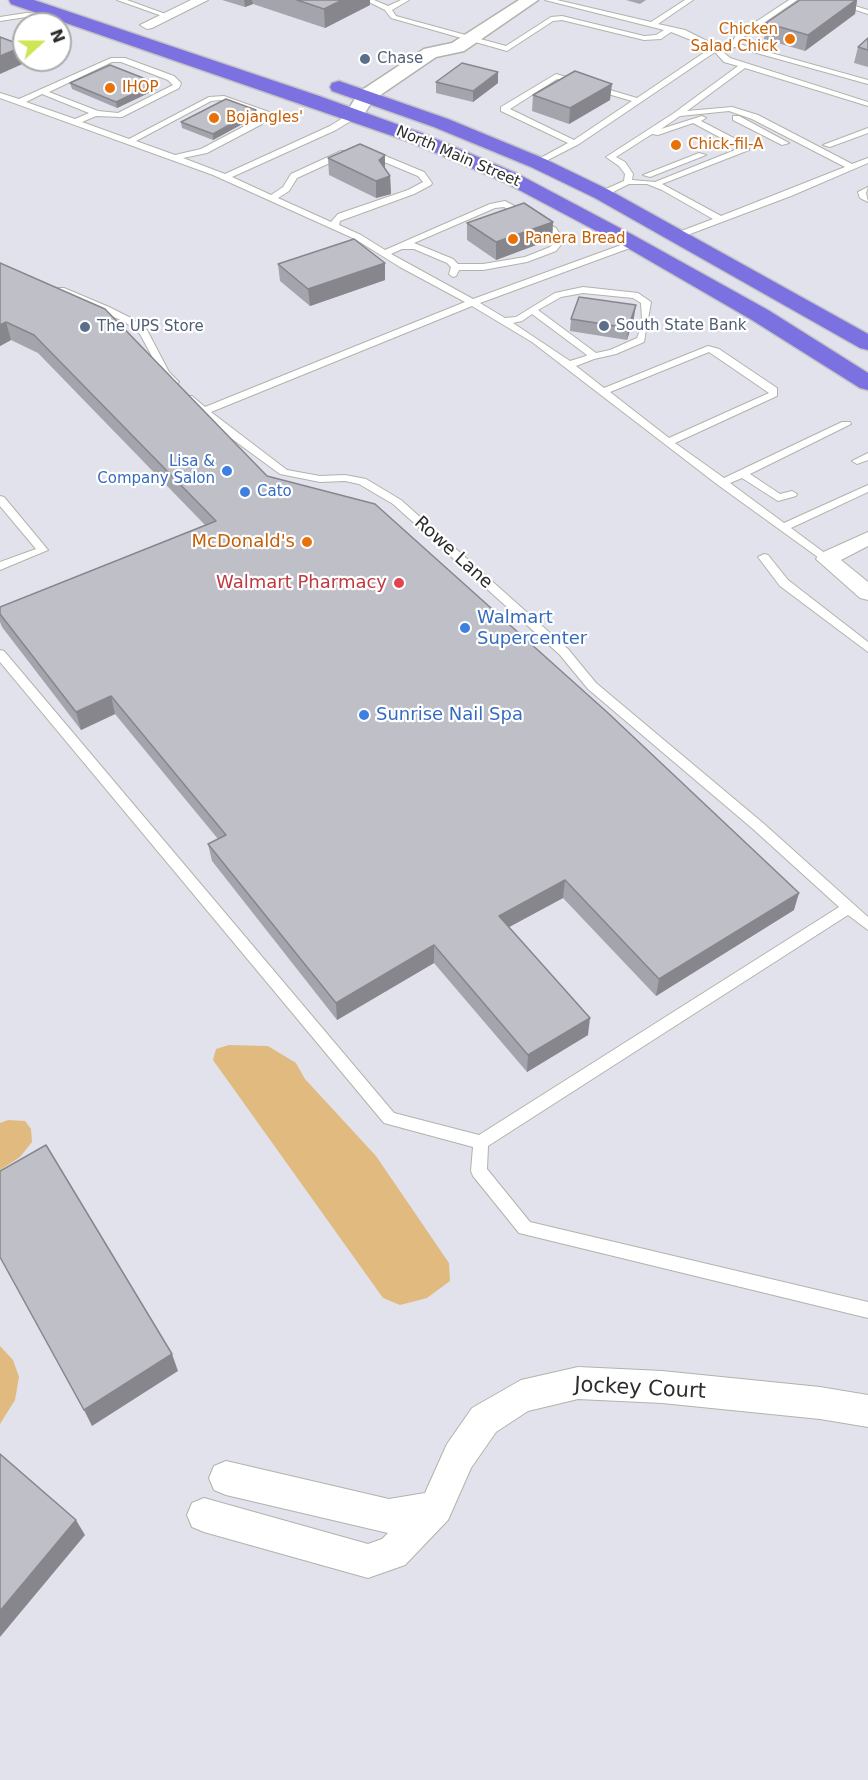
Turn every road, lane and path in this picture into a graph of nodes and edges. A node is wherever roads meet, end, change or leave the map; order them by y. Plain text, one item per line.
1 (17, 0) edge
2 (120, 0) edge
3 (202, 0) edge
4 (368, 0) edge
5 (406, 0) edge
6 (530, 0) edge
7 (548, 0) edge
8 (690, 0) edge
9 (794, 0) edge
10 (829, 0) edge
11 (388, 9) junction
12 (104, 11) dead end
13 (52, 12) edge
14 (868, 12) edge
15 (72, 19) edge
16 (168, 24) junction
17 (652, 25) junction
18 (670, 29) junction
19 (463, 43) junction
20 (735, 45) junction
21 (715, 49) junction
22 (744, 65) junction
23 (444, 67) dead end
24 (325, 82) dead end
25 (868, 82) edge
26 (44, 92) junction
27 (411, 92) dead end
28 (0, 95) edge
29 (366, 96) junction
30 (637, 100) junction
31 (20, 102) junction
32 (868, 104) edge
33 (394, 105) junction
34 (99, 114) junction
35 (677, 115) junction
36 (354, 116) junction
37 (693, 120) junction
38 (75, 122) junction
39 (868, 130) edge
40 (647, 133) junction
41 (764, 133) junction
42 (755, 136) dead end
43 (746, 140) dead end
44 (129, 142) junction
45 (573, 143) junction
46 (736, 143) junction
47 (785, 143) dead end
48 (827, 145) dead end
49 (723, 147) dead end
50 (702, 155) dead end
51 (174, 158) junction
52 (868, 160) edge
53 (538, 163) junction
54 (825, 163) dead end
55 (622, 164) junction
56 (852, 167) junction
57 (842, 171) junction
58 (647, 175) junction
59 (225, 177) junction
60 (628, 182) junction
61 (662, 186) junction
62 (868, 189) edge
63 (602, 194) junction
64 (272, 198) junction
65 (868, 199) edge
66 (719, 219) junction
67 (335, 226) junction
68 (679, 235) junction
69 (634, 243) junction
70 (406, 245) junction
71 (385, 253) junction
72 (456, 267) junction
73 (46, 283) edge
74 (447, 287) junction
75 (473, 302) junction
76 (533, 310) junction
77 (645, 317) dead end
78 (503, 321) junction
79 (643, 332) dead end
80 (868, 343) edge
81 (593, 356) junction
82 (569, 365) junction
83 (868, 383) edge
84 (602, 392) junction
85 (204, 411) junction
86 (846, 424) dead end
87 (668, 442) junction
88 (868, 456) edge
89 (857, 461) dead end
90 (742, 473) junction
91 (722, 483) junction
92 (868, 488) edge
93 (792, 494) dead end
94 (0, 499) edge
95 (783, 528) junction
96 (868, 538) edge
97 (764, 557) dead end
98 (826, 559) junction
99 (0, 566) edge
100 (867, 590) edge
101 (868, 648) edge
102 (0, 654) edge
103 (849, 908) junction
104 (868, 925) edge
105 (481, 1142) junction
106 (868, 1310) edge
107 (868, 1411) edge
108 (226, 1478) dead end
109 (436, 1508) junction
110 (204, 1515) dead end

1 - 13 main road, North Main Street
2 - 16 lane
3 - 16 street
4 - 11 lane
5 - 11 lane
6 - 19 street
7 - 17 lane
8 - 17 lane
9 - 20 lane
10 - 14 lane
11 - 19 lane
12 - 16 main road
15 - 36 main road, North Main Street
17 - 18 lane
18 - 19 lane
18 - 21 lane
19 - 23 street
19 - 29 street
20 - 21 lane
20 - 25 lane
21 - 22 lane
21 - 30 lane
22 - 32 lane
22 - 35 lane
24 - 29 main road, North Main Street
26 - 31 lane
26 - 34 lane
26 - 34 lane
27 - 33 street
28 - 31 lane
29 - 33 main road, North Main Street
29 - 36 street
30 - 45 lane
30 - 45 lane
31 - 38 lane
33 - 36 street
33 - 53 main road, North Main Street
34 - 38 lane
35 - 40 lane
35 - 56 lane
36 - 59 lane
36 - 69 main road, North Main Street
37 - 40 lane
37 - 41 lane
37 - 46 lane
38 - 44 lane
39 - 48 lane
40 - 55 lane
41 - 42 lane
41 - 47 lane
43 - 46 lane
44 - 51 lane
44 - 51 lane
45 - 53 lane
46 - 49 lane
46 - 61 lane
50 - 58 lane
51 - 59 lane
52 - 56 lane
53 - 63 main road, North Main Street
54 - 57 lane
55 - 58 lane
55 - 60 lane
56 - 57 lane
57 - 66 lane
58 - 61 lane
59 - 64 lane
60 - 61 lane
60 - 63 lane
61 - 66 lane
62 - 65 lane
63 - 68 main road, North Main Street
64 - 67 lane
64 - 67 lane
66 - 68 lane
67 - 71 lane
68 - 80 main road, North Main Street
69 - 75 lane
69 - 83 main road, North Main Street
70 - 71 lane
70 - 72 lane
70 - 72 lane
71 - 74 lane
72 - 74 lane
73 - 85 lane, Rowe Lane
74 - 75 lane
75 - 78 lane
75 - 85 lane
76 - 77 lane
76 - 78 lane
76 - 81 lane
78 - 82 lane
79 - 81 lane
81 - 82 lane
82 - 84 lane
84 - 87 lane
84 - 87 lane
85 - 103 lane, Rowe Lane
86 - 90 lane
87 - 91 lane
88 - 89 lane
90 - 91 lane
90 - 93 lane
91 - 95 lane
92 - 95 lane
94 - 99 lane
95 - 98 lane
96 - 98 street
97 - 101 lane
98 - 100 street
102 - 105 lane
103 - 104 lane, Rowe Lane
103 - 105 lane
105 - 106 lane
107 - 109 street, Jockey Court
108 - 109 street
109 - 110 street, Jockey Court

